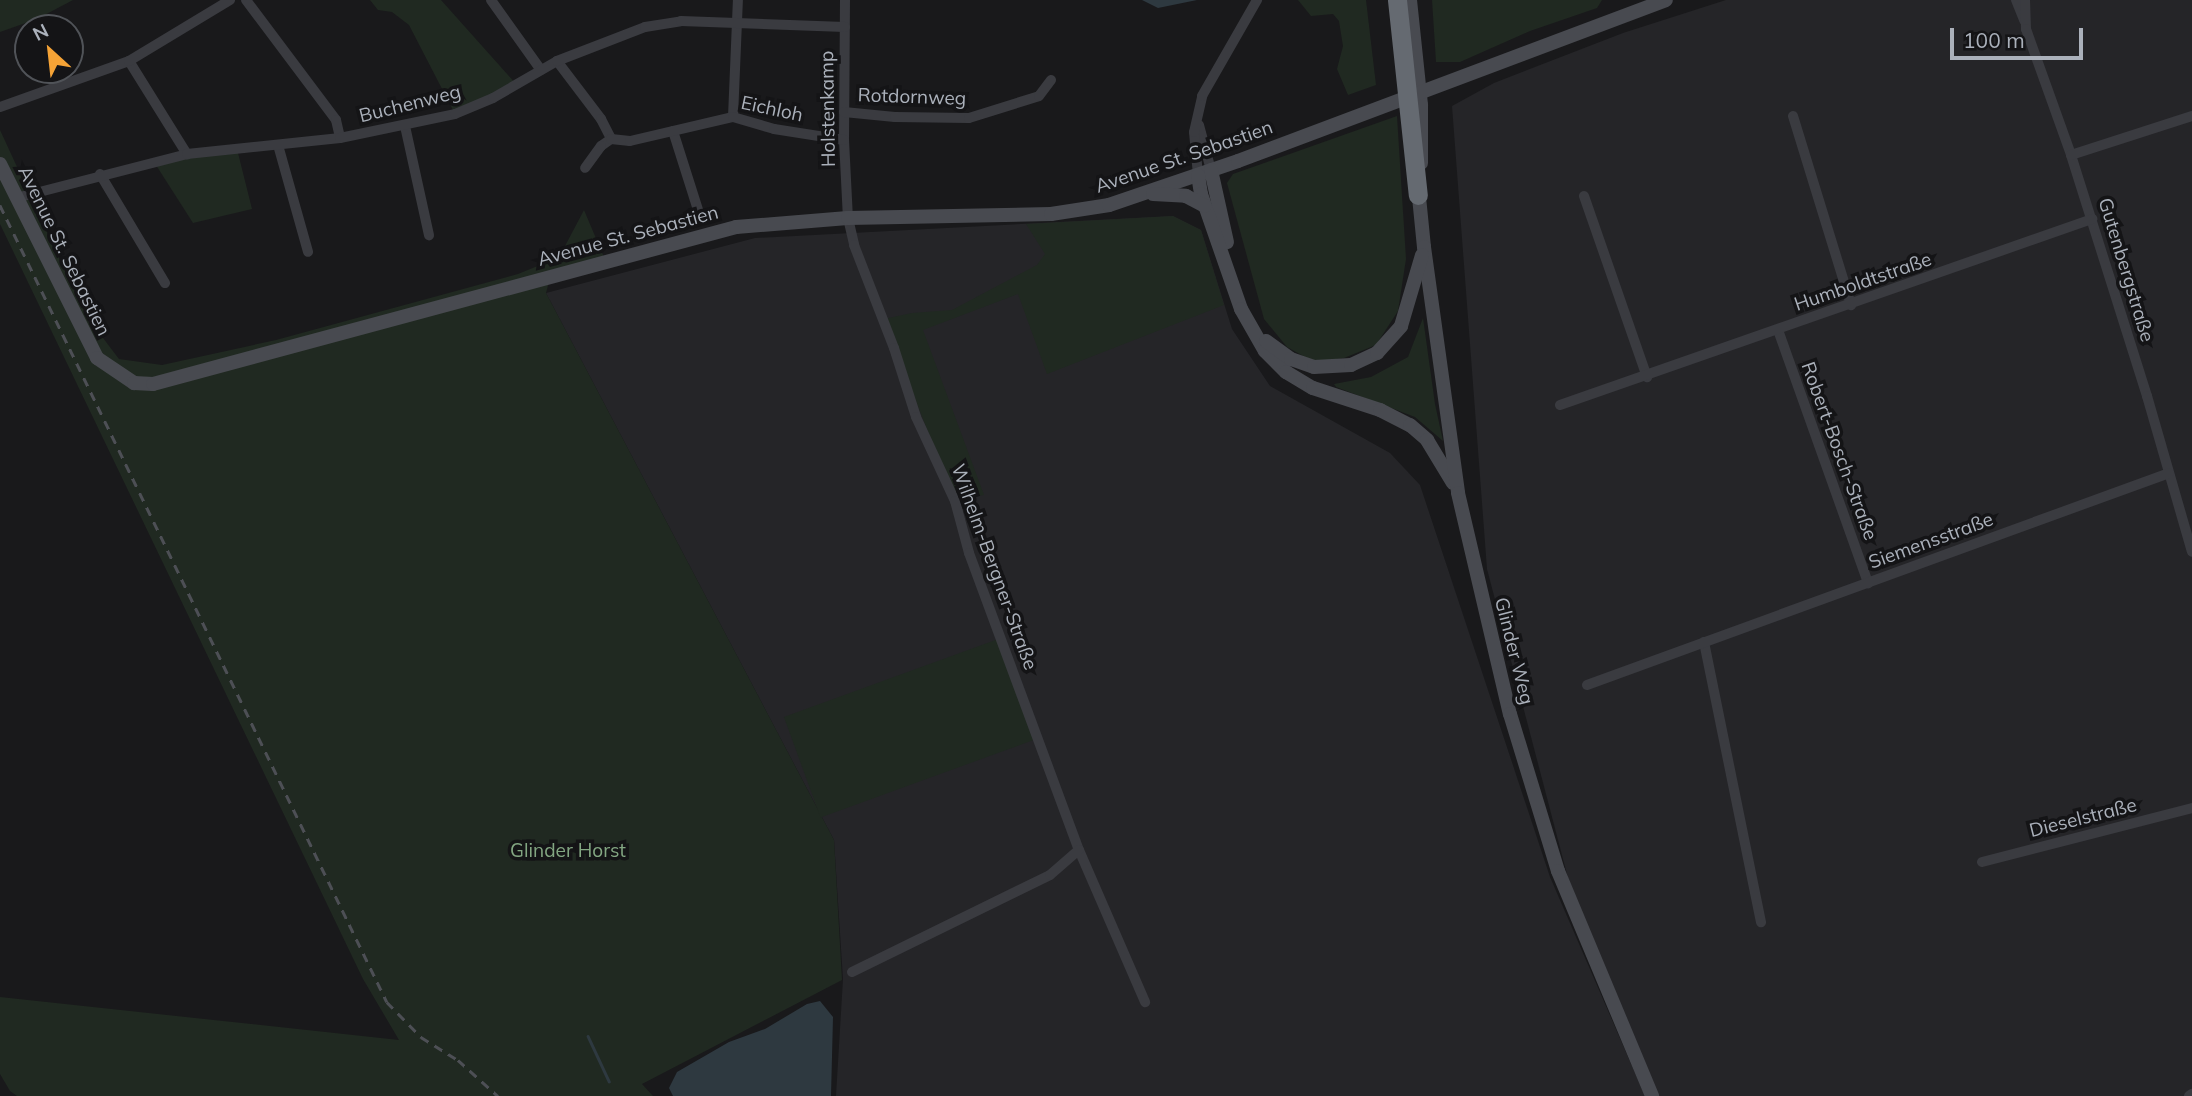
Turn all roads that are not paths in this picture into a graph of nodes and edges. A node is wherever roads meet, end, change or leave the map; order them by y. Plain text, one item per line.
1 (230, 0) edge
2 (246, 0) edge
3 (491, 0) edge
4 (738, 0) edge
5 (845, 0) edge
6 (1257, 0) edge
7 (1397, 0) edge
8 (1410, 0) edge
9 (1666, 0) edge
10 (2016, 0) edge
11 (2025, 0) edge
12 (1631, 4) edge
13 (2024, 20) junction
14 (738, 22) junction
15 (845, 27) junction
16 (129, 61) junction
17 (557, 61) junction
18 (541, 70) junction
19 (1051, 80) dead end
20 (0, 107) edge
21 (844, 112) junction
22 (1793, 116) dead end
23 (2192, 116) edge
24 (733, 117) junction
25 (405, 126) junction
26 (673, 131) junction
27 (340, 138) junction
28 (611, 139) junction
29 (844, 140) junction
30 (278, 145) junction
31 (187, 154) junction
32 (2071, 155) junction
33 (0, 164) edge
34 (585, 167) dead end
35 (1205, 173) junction
36 (100, 174) junction
37 (1146, 193) junction
38 (1418, 195) junction
39 (1584, 196) dead end
40 (16, 198) junction
41 (1205, 206) junction
42 (698, 210) dead end
43 (848, 218) junction
44 (2092, 219) junction
45 (429, 235) dead end
46 (1424, 247) junction
47 (308, 252) dead end
48 (166, 283) dead end
49 (1851, 305) junction
50 (1778, 330) junction
51 (1647, 377) junction
52 (1560, 405) dead end
53 (2169, 473) junction
54 (1458, 493) junction
55 (2192, 552) edge
56 (1868, 583) junction
57 (1704, 642) junction
58 (1587, 685) dead end
59 (2192, 808) edge
60 (1079, 850) junction
61 (1983, 862) dead end
62 (1761, 922) dead end
63 (852, 972) dead end
64 (1145, 1002) dead end
65 (1652, 1096) edge

1 - 16 street
2 - 27 street
3 - 18 street
4 - 14 street
5 - 15 street, Holstenkamp
6 - 35 street
7 - 38 highway
8 - 38 main road, Glinder Weg
9 - 12 main road, Avenue St. Sebastien
10 - 13 street
11 - 13 street, Gutenbergstraße
12 - 35 main road, Avenue St. Sebastien
13 - 32 street, Gutenbergstraße
14 - 15 street, Buchenweg
14 - 17 street, Buchenweg
14 - 24 street
15 - 21 street, Holstenkamp
16 - 20 street
16 - 31 street
17 - 18 street, Buchenweg
17 - 28 street
18 - 25 street, Buchenweg
19 - 21 street, Rotdornweg
21 - 29 street, Holstenkamp
22 - 49 street
23 - 32 street
24 - 26 street, Eichloh
24 - 29 street, Eichloh
25 - 27 street, Buchenweg
25 - 45 street
26 - 28 street, Eichloh
26 - 42 street
27 - 30 street, Buchenweg
28 - 34 street
29 - 43 street, Holstenkamp
30 - 31 street, Buchenweg
30 - 47 street
31 - 36 street, Buchenweg
32 - 44 street, Gutenbergstraße
33 - 40 main road, Avenue St. Sebastien
35 - 37 main road, Avenue St. Sebastien
35 - 41 main road
35 - 46 main road
36 - 40 street, Buchenweg
36 - 48 street
37 - 41 main road
37 - 43 main road, Avenue St. Sebastien
38 - 46 main road, Glinder Weg
39 - 51 street
40 - 43 main road, Avenue St. Sebastien
41 - 54 main road
43 - 60 street, Wilhelm-Bergner-Straße
44 - 49 street, Humboldtstraße
44 - 53 street, Gutenbergstraße
46 - 54 main road, Glinder Weg
49 - 50 street, Humboldtstraße
50 - 51 street, Humboldtstraße
50 - 56 street, Robert-Bosch-Straße
51 - 52 street, Humboldtstraße
53 - 55 street, Gutenbergstraße
53 - 56 street, Siemensstraße
54 - 65 main road, Glinder Weg
56 - 57 street, Siemensstraße
57 - 58 street, Siemensstraße
57 - 62 street
59 - 61 street, Dieselstraße
60 - 63 street
60 - 64 street, Wilhelm-Bergner-Straße

